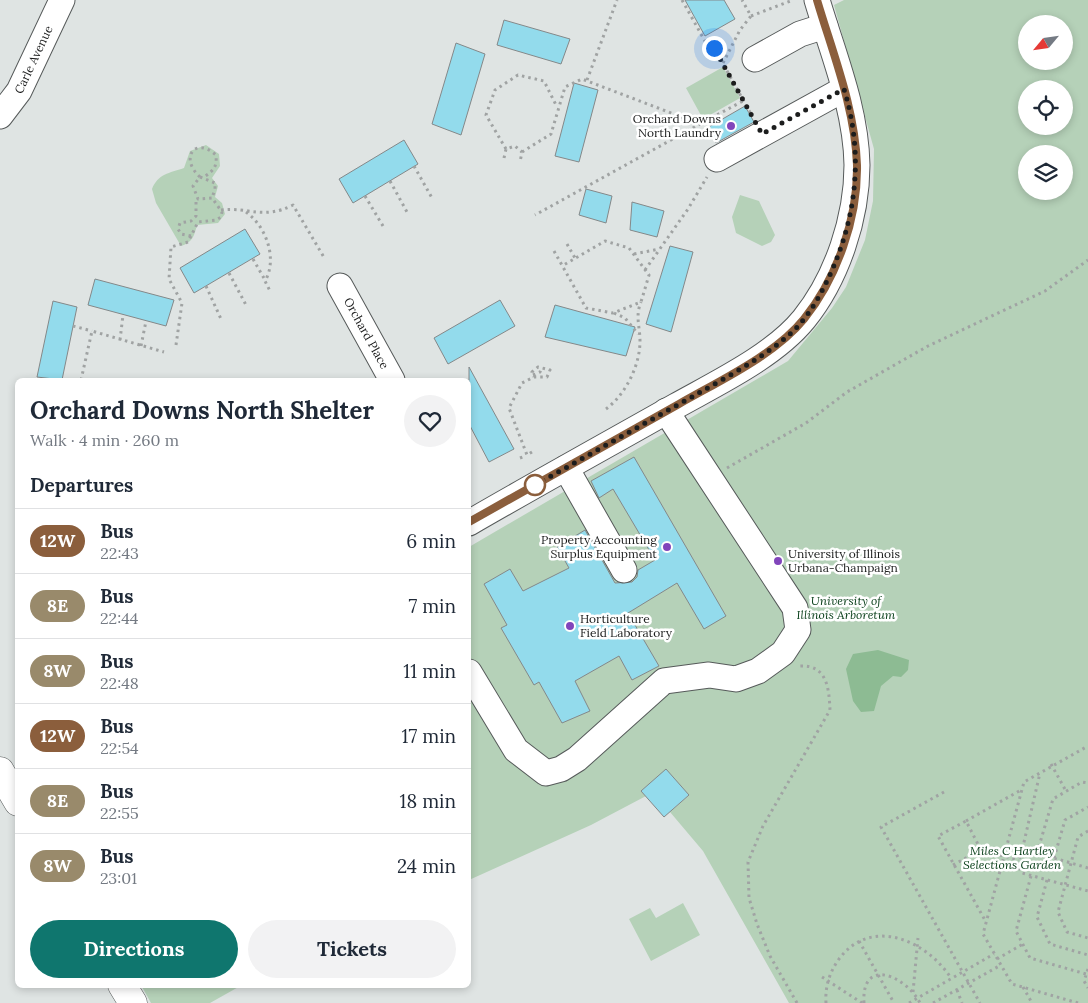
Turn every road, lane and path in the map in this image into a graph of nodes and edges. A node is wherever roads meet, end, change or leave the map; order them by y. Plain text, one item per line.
1 (62, 0) edge
2 (617, 0) edge
3 (682, 0) edge
4 (742, 0) edge
5 (793, 0) edge
6 (817, 0) edge
7 (751, 16) junction
8 (825, 26) junction
9 (755, 59) dead end
10 (723, 63) junction
11 (586, 80) junction
12 (844, 89) junction
13 (744, 101) junction
14 (557, 106) junction
15 (0, 116) edge
16 (700, 124) junction
17 (762, 134) junction
18 (506, 149) junction
19 (522, 152) junction
20 (504, 158) dead end
21 (717, 158) joint
22 (520, 162) dead end
23 (414, 166) dead end
24 (202, 177) junction
25 (390, 181) dead end
26 (196, 196) junction
27 (365, 196) dead end
28 (212, 198) junction
29 (432, 198) dead end
30 (221, 210) junction
31 (245, 212) junction
32 (408, 212) dead end
33 (535, 215) dead end
34 (383, 226) dead end
35 (192, 236) junction
36 (567, 244) dead end
37 (660, 249) junction
38 (554, 252) dead end
39 (634, 254) junction
40 (253, 258) dead end
41 (575, 258) junction
42 (325, 259) dead end
43 (1088, 260) edge
44 (562, 266) junction
45 (646, 270) junction
46 (229, 273) dead end
47 (265, 281) junction
48 (206, 286) dead end
49 (340, 286) dead end
50 (270, 291) dead end
51 (641, 302) junction
52 (246, 305) dead end
53 (613, 313) junction
54 (123, 315) dead end
55 (221, 319) dead end
56 (146, 321) dead end
57 (73, 326) dead end
58 (92, 331) junction
59 (639, 337) junction
60 (120, 340) junction
61 (176, 345) dead end
62 (141, 346) junction
63 (164, 352) dead end
64 (533, 376) junction
65 (81, 378) edge
66 (391, 378) edge
67 (606, 409) dead end
68 (666, 411) junction
69 (532, 452) dead end
70 (525, 456) dead end
71 (520, 458) dead end
72 (566, 468) junction
73 (709, 478) junction
74 (471, 520) edge
75 (624, 570) dead end
76 (797, 666) dead end
77 (471, 675) edge
78 (1088, 746) edge
79 (1052, 764) junction
80 (1040, 773) junction
81 (1088, 783) edge
82 (1021, 790) junction
83 (1066, 791) junction
84 (944, 792) dead end
85 (1088, 807) edge
86 (966, 821) junction
87 (1088, 831) edge
88 (981, 850) junction
89 (1038, 853) junction
90 (1004, 856) junction
91 (1020, 858) junction
92 (1054, 858) junction
93 (1071, 863) junction
94 (954, 865) junction
95 (1088, 868) edge
96 (1031, 876) junction
97 (1047, 880) junction
98 (1065, 885) junction
99 (1088, 891) edge
100 (986, 922) junction
101 (918, 938) dead end
102 (1088, 938) edge
103 (859, 941) junction
104 (1023, 944) junction
105 (917, 947) junction
106 (994, 954) junction
107 (1088, 955) edge
108 (997, 959) junction
109 (1001, 966) junction
110 (1088, 969) edge
111 (962, 972) junction
112 (877, 974) junction
113 (1086, 974) junction
114 (822, 977) dead end
115 (951, 978) junction
116 (828, 981) junction
117 (968, 983) junction
118 (1023, 987) junction
119 (124, 988) edge
120 (1088, 988) edge
121 (957, 990) junction
122 (913, 992) junction
123 (917, 998) junction
124 (132, 1003) edge
125 (797, 1003) edge
126 (826, 1003) edge
127 (863, 1003) edge
128 (894, 1003) edge
129 (909, 1003) edge
130 (920, 1003) edge
131 (932, 1003) edge
132 (962, 1003) edge
133 (980, 1003) edge
134 (1032, 1003) edge
135 (1078, 1003) edge

1 - 15 street, Carle Avenue
2 - 11 path
3 - 10 path
4 - 7 path
5 - 7 path
6 - 8 street
7 - 10 path
8 - 9 street
8 - 12 street
10 - 13 path
11 - 14 path
11 - 16 path
12 - 17 street
12 - 68 street
13 - 16 path
13 - 17 path
14 - 18 path
14 - 19 path
16 - 33 path
17 - 21 street
18 - 19 path
18 - 20 path
19 - 22 path
21 - 37 path
23 - 29 path
24 - 24 path
24 - 26 path
24 - 28 path
25 - 32 path
26 - 28 path
26 - 35 path
27 - 34 path
28 - 30 path
30 - 31 path
30 - 35 path
31 - 42 path
31 - 47 path
35 - 61 path
36 - 41 path
37 - 39 path
37 - 45 path
38 - 44 path
39 - 41 path
39 - 45 path
40 - 47 path
41 - 44 path
43 - 73 path
44 - 53 path
45 - 51 path
46 - 52 path
47 - 50 path
48 - 55 path
49 - 66 street, Orchard Place
51 - 53 path
51 - 59 path
53 - 59 path
54 - 60 path
56 - 62 path
57 - 58 path
58 - 60 path
58 - 65 path
59 - 67 path
60 - 62 path
62 - 63 path
64 - 64 path
64 - 69 path
68 - 72 street
68 - 73 street
70 - 71 path
72 - 74 street
72 - 75 street
73 - 77 street
76 - 125 path
78 - 79 path
79 - 80 path
79 - 83 path
80 - 82 path
80 - 91 path
81 - 83 path
82 - 86 path
82 - 90 path
83 - 89 path
84 - 111 path
85 - 92 path
86 - 88 path
86 - 94 path
87 - 93 path
88 - 90 path
88 - 94 path
89 - 91 path
89 - 92 path
90 - 91 path
90 - 100 path
91 - 96 path
92 - 93 path
93 - 95 path
93 - 98 path
94 - 100 path
96 - 97 path
96 - 104 path
97 - 98 path
97 - 107 path
98 - 99 path
98 - 102 path
100 - 106 path
101 - 105 path
103 - 105 path
103 - 112 path
103 - 116 path
104 - 108 path
104 - 113 path
105 - 115 path
105 - 122 path
106 - 108 path
106 - 111 path
108 - 109 path
109 - 117 path
109 - 118 path
110 - 113 path
111 - 115 path
111 - 117 path
112 - 122 path
112 - 127 path
112 - 128 path
113 - 120 path
114 - 116 path
115 - 123 path
116 - 126 path
116 - 127 path
117 - 121 path
117 - 133 path
118 - 134 path
118 - 135 path
119 - 124 main road
121 - 131 path
121 - 132 path
122 - 123 path
123 - 129 path
123 - 130 path

